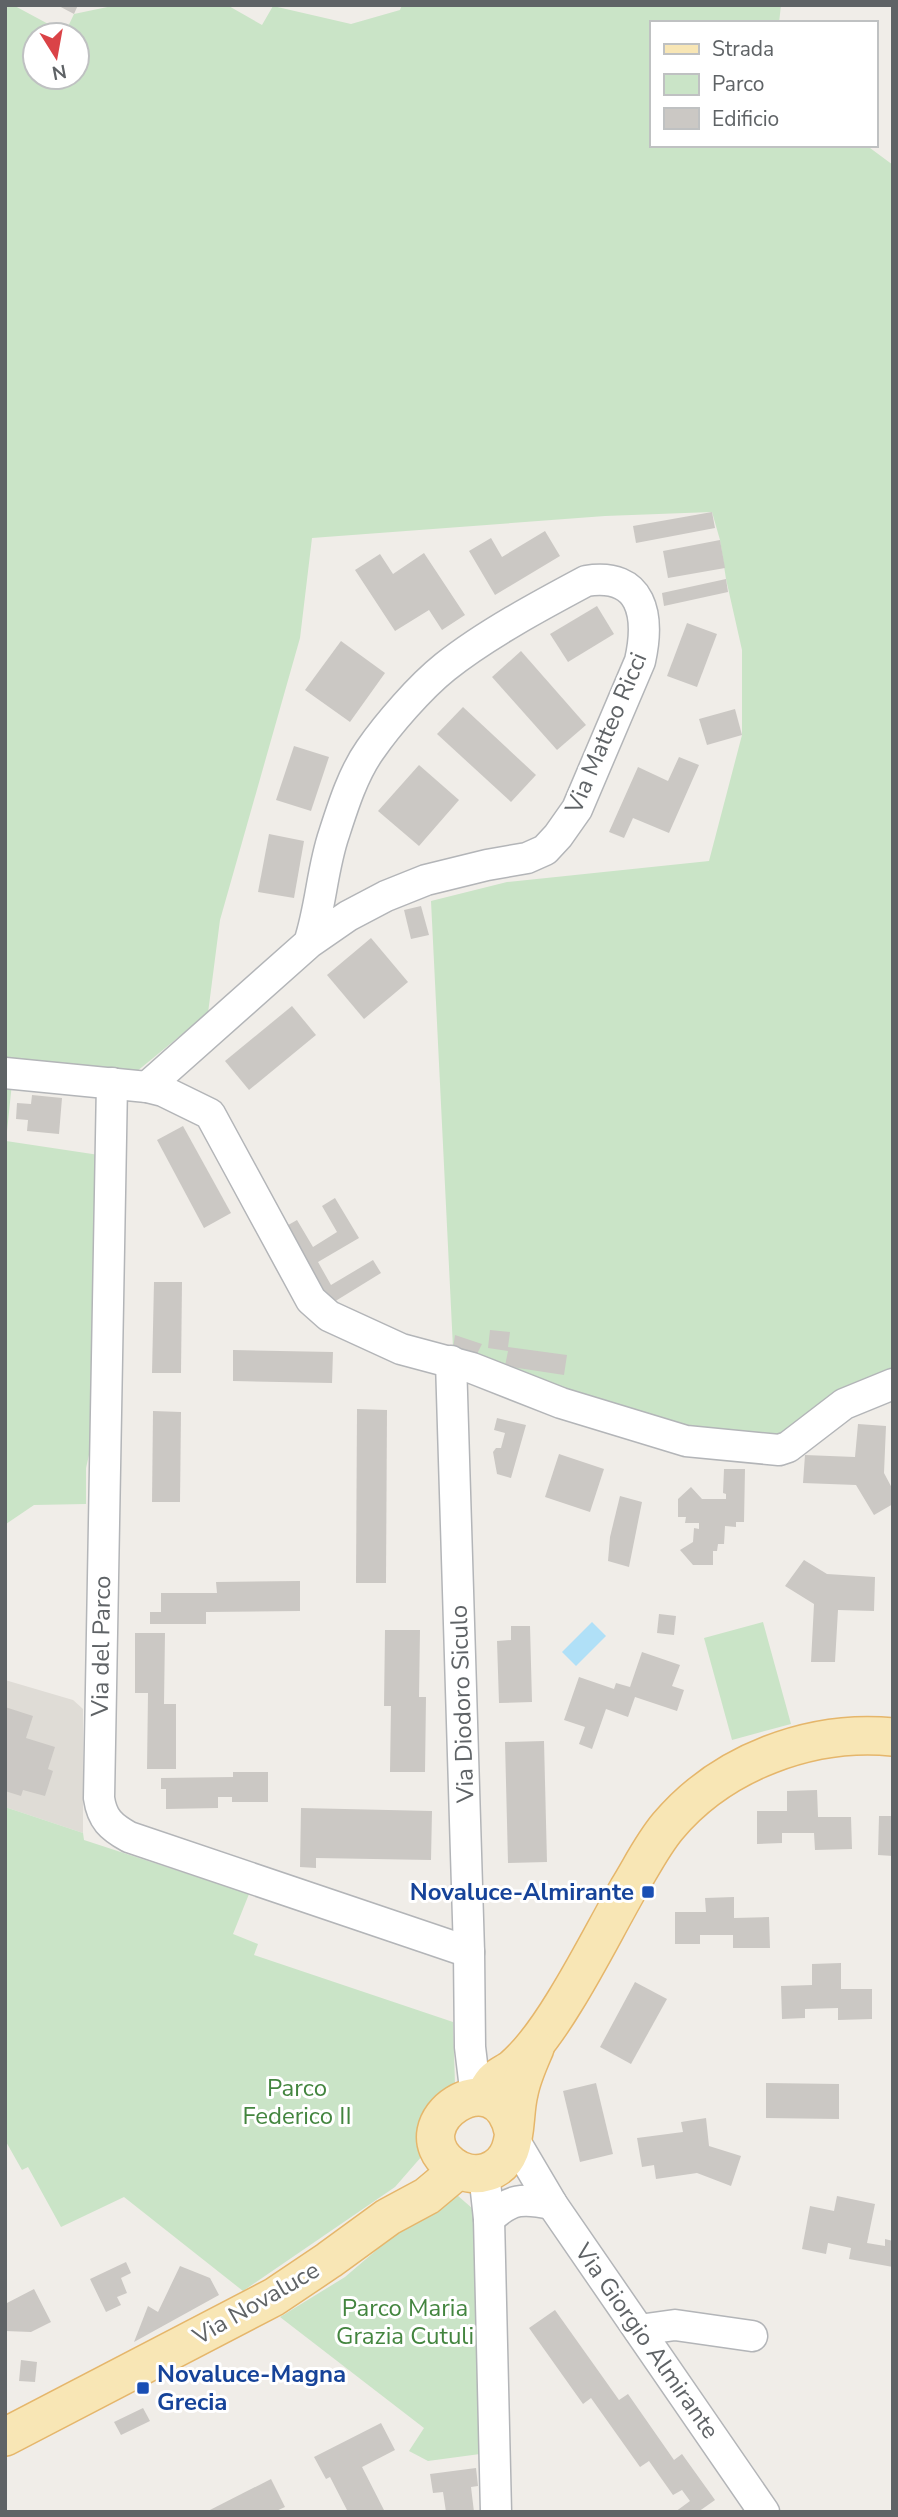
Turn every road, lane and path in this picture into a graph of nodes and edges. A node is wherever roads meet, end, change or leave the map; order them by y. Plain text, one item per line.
1 (309, 943) junction
2 (5, 1073) edge
3 (112, 1083) junction
4 (147, 1087) junction
5 (451, 1361) junction
6 (893, 1384) edge
7 (893, 1737) edge
8 (470, 1952) junction
9 (538, 2040) junction
10 (471, 2099) junction
11 (491, 2157) junction
12 (552, 2204) junction
13 (489, 2219) junction
14 (639, 2329) junction
15 (752, 2336) dead end
16 (5, 2437) edge
17 (496, 2512) edge
18 (764, 2512) edge

1 - 1 street, Via Matteo Ricci
1 - 4 street, Via Matteo Ricci
2 - 3 street
3 - 4 street
3 - 8 street, Via del Parco
4 - 5 street
5 - 6 street
5 - 8 street, Via Diodoro Siculo
7 - 9 main road
8 - 10 street, Via Diodoro Siculo
9 - 10 main road
9 - 11 main road
10 - 11 main road
10 - 11 main road
11 - 12 street, Via Giorgio Almirante
11 - 13 street
11 - 16 main road, Via Novaluce
12 - 13 street
12 - 14 street, Via Giorgio Almirante
13 - 17 street
14 - 15 street
14 - 18 street, Via Giorgio Almirante

